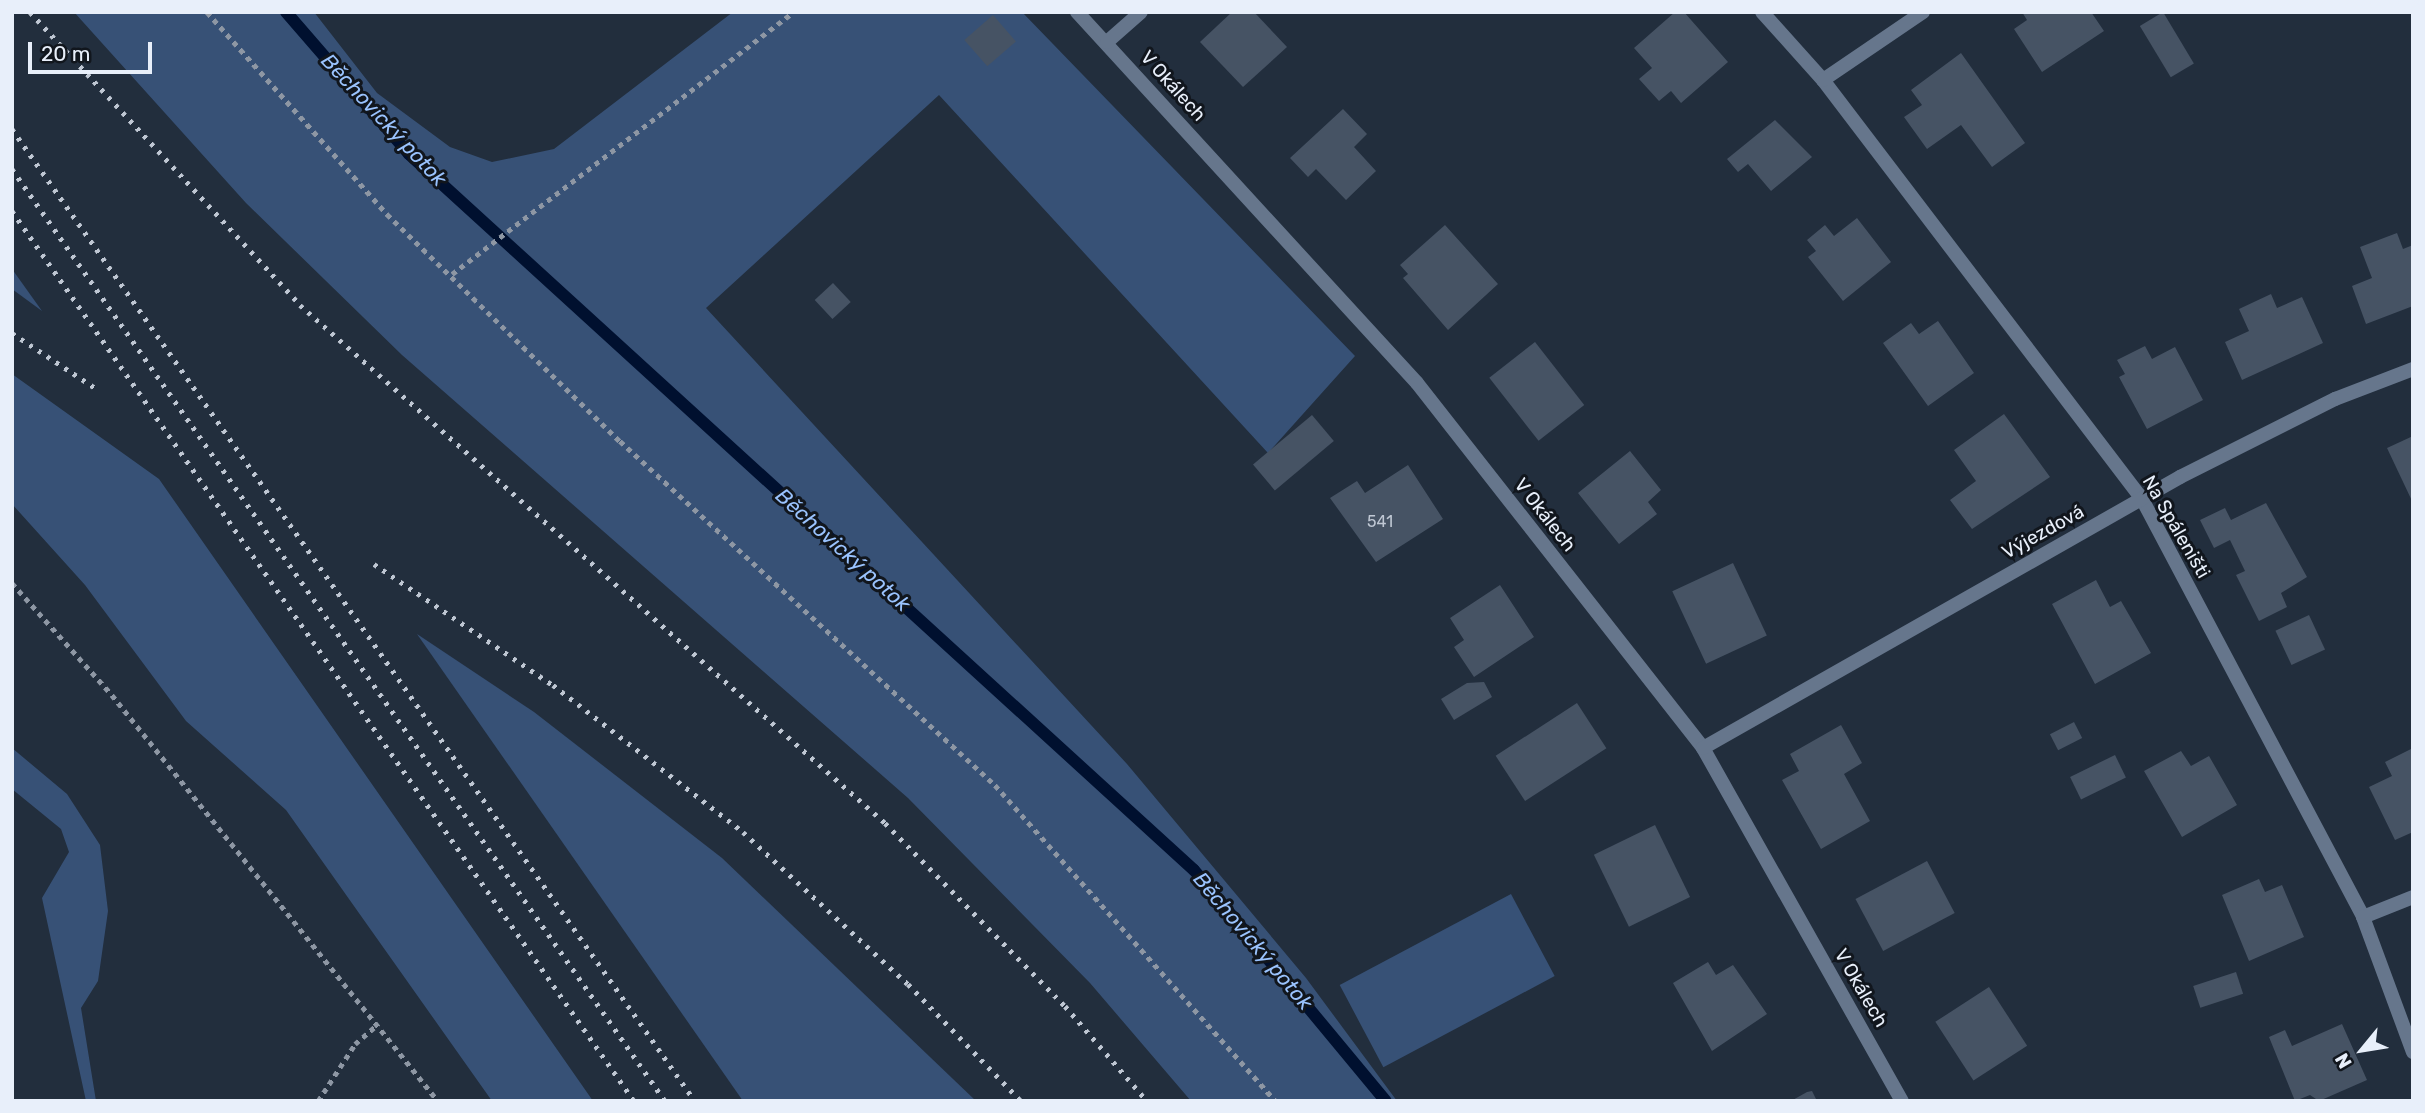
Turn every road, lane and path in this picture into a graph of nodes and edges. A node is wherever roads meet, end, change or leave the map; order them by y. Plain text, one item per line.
1 (207, 12) edge
2 (793, 12) edge
3 (1077, 12) edge
4 (1141, 12) edge
5 (1762, 12) edge
6 (1923, 12) edge
7 (1107, 42) junction
8 (1823, 80) junction
9 (452, 274) junction
10 (2413, 369) edge
11 (2142, 499) junction
12 (12, 583) edge
13 (1703, 748) junction
14 (2413, 897) edge
15 (2363, 917) junction
16 (377, 1024) junction
17 (2413, 1052) edge
18 (318, 1101) edge
19 (438, 1101) edge
20 (1276, 1101) edge
21 (1902, 1101) edge

1 - 9 path
2 - 9 path
3 - 7 street, V Okálech
4 - 7 street
5 - 8 street, Na Spáleništi
6 - 8 street
7 - 13 street, V Okálech
8 - 11 street, Na Spáleništi
9 - 20 path
10 - 11 street, Výjezdová
11 - 13 street, Výjezdová
11 - 15 street, Na Spáleništi
12 - 16 path
13 - 21 street, V Okálech
14 - 15 street
15 - 17 street, Na Spáleništi
16 - 18 path
16 - 19 path

